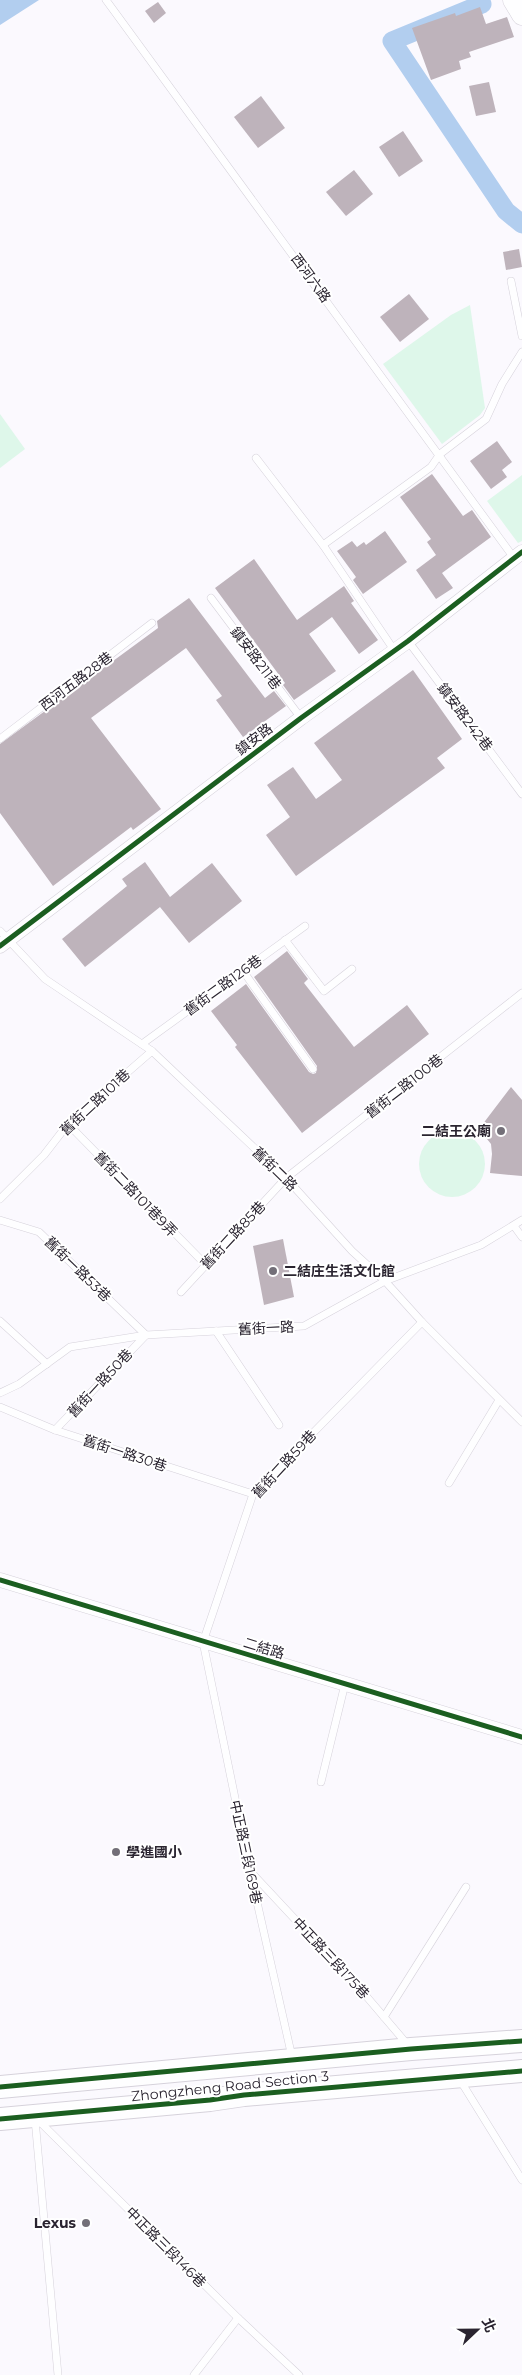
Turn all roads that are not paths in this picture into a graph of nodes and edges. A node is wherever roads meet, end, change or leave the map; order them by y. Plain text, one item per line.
1 (106, 0) edge
2 (513, 0) edge
3 (522, 15) edge
4 (511, 281) dead end
5 (522, 336) edge
6 (522, 352) edge
7 (440, 454) junction
8 (256, 458) dead end
9 (323, 545) junction
10 (518, 555) edge
11 (212, 598) dead end
12 (152, 623) dead end
13 (408, 641) junction
14 (394, 650) junction
15 (300, 718) junction
16 (0, 739) edge
17 (522, 794) edge
18 (305, 926) dead end
19 (2, 939) edge
20 (285, 940) junction
21 (352, 969) dead end
22 (242, 971) junction
23 (522, 993) edge
24 (142, 1044) junction
25 (152, 1051) junction
26 (313, 1069) dead end
27 (68, 1124) junction
28 (286, 1178) junction
29 (0, 1199) edge
30 (0, 1220) edge
31 (522, 1220) edge
32 (514, 1226) junction
33 (522, 1237) edge
34 (205, 1264) junction
35 (385, 1281) junction
36 (181, 1292) dead end
37 (0, 1321) edge
38 (422, 1322) junction
39 (216, 1331) junction
40 (146, 1335) junction
41 (47, 1364) junction
42 (0, 1393) edge
43 (499, 1400) junction
44 (0, 1407) edge
45 (522, 1422) edge
46 (279, 1425) dead end
47 (55, 1430) junction
48 (449, 1483) dead end
49 (253, 1494) junction
50 (0, 1580) edge
51 (203, 1642) junction
52 (345, 1684) junction
53 (522, 1737) edge
54 (321, 1782) dead end
55 (250, 1871) junction
56 (466, 1887) dead end
57 (384, 2017) junction
58 (522, 2041) edge
59 (411, 2049) junction
60 (293, 2061) junction
61 (206, 2069) junction
62 (522, 2071) edge
63 (458, 2077) junction
64 (0, 2087) edge
65 (210, 2100) junction
66 (35, 2116) junction
67 (0, 2119) edge
68 (522, 2180) edge
69 (238, 2318) junction
70 (58, 2375) edge
71 (194, 2375) edge
72 (299, 2375) edge

1 - 7 lane, 西河六路
2 - 3 street
4 - 5 lane
6 - 7 lane
7 - 9 lane
7 - 10 lane, 西河六路
8 - 9 lane
9 - 14 lane
10 - 13 street, 鎮安路
11 - 15 lane, 鎮安路211巷
12 - 16 lane, 西河五路28巷
13 - 14 street, 鎮安路
13 - 17 lane, 鎮安路242巷
14 - 15 street, 鎮安路
15 - 19 street, 鎮安路
18 - 20 lane, 舊街二路126巷
19 - 24 lane, 舊街二路
20 - 21 lane
20 - 22 lane, 舊街二路126巷
22 - 24 lane, 舊街二路126巷
22 - 26 lane
23 - 28 lane, 舊街二路100巷
24 - 25 lane, 舊街二路
25 - 27 lane, 舊街二路101巷
25 - 28 lane, 舊街二路
27 - 29 lane, 舊街二路101巷
27 - 34 lane, 舊街二路101巷9弄
28 - 34 lane, 舊街二路85巷
28 - 35 lane, 舊街二路
30 - 40 lane, 舊街一路53巷
31 - 32 lane, 舊街一路
32 - 33 lane
32 - 35 lane, 舊街一路
34 - 36 lane, 舊街二路85巷
35 - 38 lane, 舊街二路
35 - 39 lane, 舊街一路
37 - 41 lane
38 - 43 lane, 舊街二路
38 - 49 lane, 舊街二路59巷
39 - 40 lane, 舊街一路
39 - 46 lane
40 - 41 lane, 舊街一路
40 - 47 lane, 舊街一路50巷
41 - 42 lane, 舊街一路
43 - 45 lane, 舊街二路
43 - 48 lane
44 - 47 lane, 舊街一路30巷
47 - 49 lane, 舊街一路30巷
49 - 51 lane, 舊街二路59巷
50 - 51 street, 二結路
51 - 52 street, 二結路
51 - 55 lane, 中正路三段169巷
52 - 53 street, 二結路
52 - 54 lane
55 - 57 lane, 中正路三段175巷
55 - 60 lane, 中正路三段169巷
56 - 57 lane
57 - 59 lane, 中正路三段175巷
58 - 59 main road, Zhongzheng Road Section 3
59 - 60 main road, Zhongzheng Road Section 3
60 - 61 main road, Zhongzheng Road Section 3
61 - 64 main road, Zhongzheng Road Section 3
61 - 65 main road
62 - 63 main road, Zhongzheng Road Section 3
63 - 65 main road, Zhongzheng Road Section 3
63 - 68 lane
65 - 66 main road, Zhongzheng Road Section 3
66 - 67 main road, Zhongzheng Road Section 3
66 - 69 lane, 中正路三段146巷
66 - 70 lane
69 - 71 lane
69 - 72 lane, 中正路三段146巷

